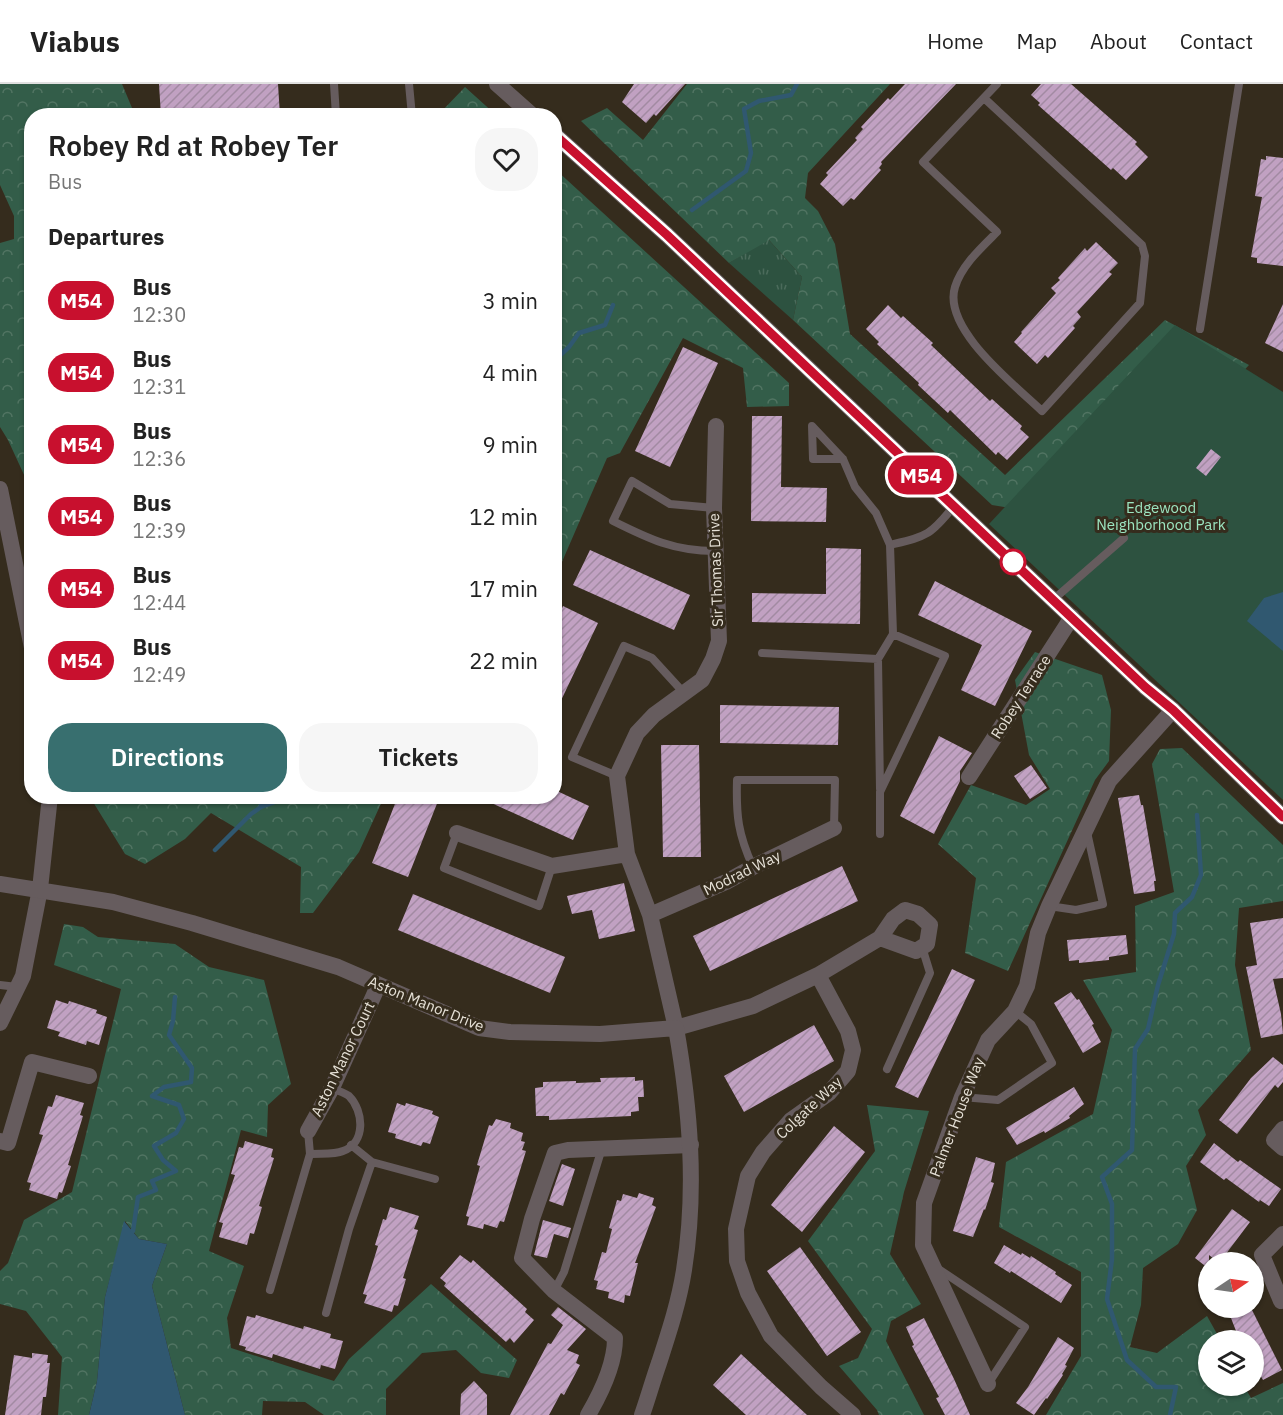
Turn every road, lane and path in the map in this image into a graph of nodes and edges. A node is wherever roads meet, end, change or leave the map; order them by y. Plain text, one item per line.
1 (334, 84) edge
2 (409, 84) edge
3 (497, 84) edge
4 (997, 84) edge
5 (1239, 84) edge
6 (984, 98) junction
7 (336, 108) edge
8 (411, 108) edge
9 (524, 108) edge
10 (562, 141) edge
11 (1200, 329) dead end
12 (716, 426) dead end
13 (843, 459) junction
14 (0, 489) edge
15 (954, 506) junction
16 (714, 508) junction
17 (1124, 538) dead end
18 (890, 545) junction
19 (715, 551) junction
20 (1053, 599) junction
21 (24, 608) edge
22 (1072, 617) junction
23 (893, 634) junction
24 (762, 653) dead end
25 (878, 660) junction
26 (684, 693) junction
27 (1173, 710) junction
28 (617, 776) junction
29 (969, 777) dead end
30 (880, 792) junction
31 (49, 804) edge
32 (1283, 817) edge
33 (834, 828) joint
34 (1087, 828) junction
35 (457, 833) joint
36 (880, 834) dead end
37 (627, 854) junction
38 (552, 866) junction
39 (753, 867) junction
40 (0, 885) edge
41 (40, 890) junction
42 (1049, 906) junction
43 (650, 915) junction
44 (880, 938) junction
45 (922, 947) junction
46 (818, 975) junction
47 (0, 985) edge
48 (378, 986) junction
49 (17, 987) junction
50 (1015, 1011) junction
51 (0, 1023) edge
52 (676, 1028) junction
53 (887, 1069) dead end
54 (89, 1076) dead end
55 (332, 1088) junction
56 (962, 1097) junction
57 (1283, 1130) edge
58 (308, 1131) joint
59 (0, 1141) edge
60 (351, 1145) junction
61 (691, 1145) junction
62 (602, 1148) junction
63 (1283, 1148) edge
64 (310, 1154) junction
65 (372, 1162) junction
66 (435, 1179) dead end
67 (1283, 1234) edge
68 (932, 1264) junction
69 (270, 1290) dead end
70 (554, 1291) junction
71 (1283, 1300) edge
72 (326, 1313) dead end
73 (988, 1384) joint
74 (588, 1415) edge
75 (642, 1415) edge
76 (853, 1415) edge

1 - 7 lane
2 - 8 lane
3 - 9 street
4 - 6 lane
5 - 11 lane
6 - 6 lane
10 - 15 street
12 - 16 street, Sir Thomas Drive
13 - 13 lane
13 - 18 lane
14 - 21 street
15 - 18 lane
15 - 20 street
16 - 19 street, Sir Thomas Drive
16 - 19 lane
17 - 20 lane
18 - 23 lane
19 - 26 street, Sir Thomas Drive
20 - 22 street
22 - 27 street
22 - 29 street, Robey Terrace
23 - 25 lane
23 - 30 lane
24 - 25 lane
25 - 30 lane
26 - 28 street, Sir Thomas Drive
26 - 28 lane
27 - 32 street
27 - 34 street, Palmer House Way
28 - 37 street
30 - 36 lane
31 - 41 street
33 - 39 street, Modrad Way
33 - 39 lane
34 - 42 street, Palmer House Way
34 - 42 lane
35 - 38 street
35 - 38 lane
37 - 38 street
37 - 43 street
39 - 43 street, Modrad Way
40 - 41 street, Aston Manor Drive
41 - 48 street, Aston Manor Drive
41 - 49 street
42 - 50 street, Palmer House Way
43 - 52 street
44 - 45 street
44 - 45 street, Aston Manor Drive
44 - 46 street, Aston Manor Drive
45 - 53 lane
46 - 52 street, Aston Manor Drive
46 - 76 street, Colgate Way
47 - 49 lane
48 - 52 street, Aston Manor Drive
48 - 55 street, Aston Manor Court
49 - 51 street
50 - 56 street, Palmer House Way
50 - 56 lane
52 - 61 street
54 - 59 street
55 - 58 street, Aston Manor Court
55 - 60 lane
56 - 68 street, Palmer House Way
57 - 63 street
58 - 64 lane
60 - 64 lane
60 - 65 lane
61 - 62 street
61 - 75 street
62 - 70 lane
62 - 70 street
64 - 69 lane
65 - 66 lane
65 - 72 lane
67 - 71 street
68 - 73 street, Palmer House Way
68 - 73 lane
70 - 74 street

